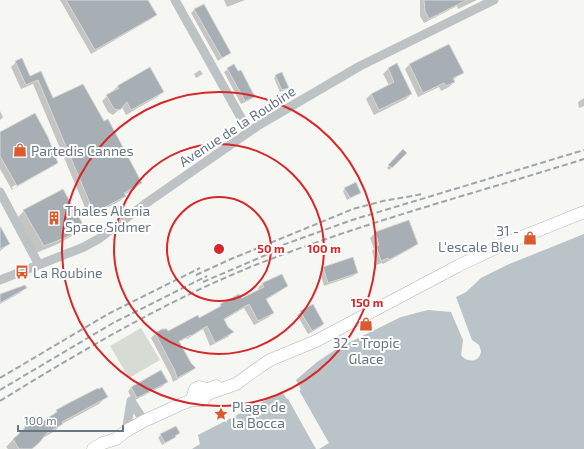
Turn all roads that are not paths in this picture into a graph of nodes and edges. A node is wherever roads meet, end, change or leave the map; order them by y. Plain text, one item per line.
1 (175, 0) edge
2 (494, 0) edge
3 (249, 132) junction
4 (0, 192) edge
5 (584, 212) edge
6 (38, 265) junction
7 (0, 280) edge
8 (144, 420) junction
9 (127, 426) junction
10 (86, 449) edge
11 (93, 449) edge

1 - 3 street
2 - 3 street, Avenue de la Roubine
3 - 6 street, Avenue de la Roubine
4 - 6 street
5 - 8 main road
6 - 7 street, Avenue de la Roubine
8 - 9 main road
8 - 9 street
8 - 11 main road
9 - 10 main road

